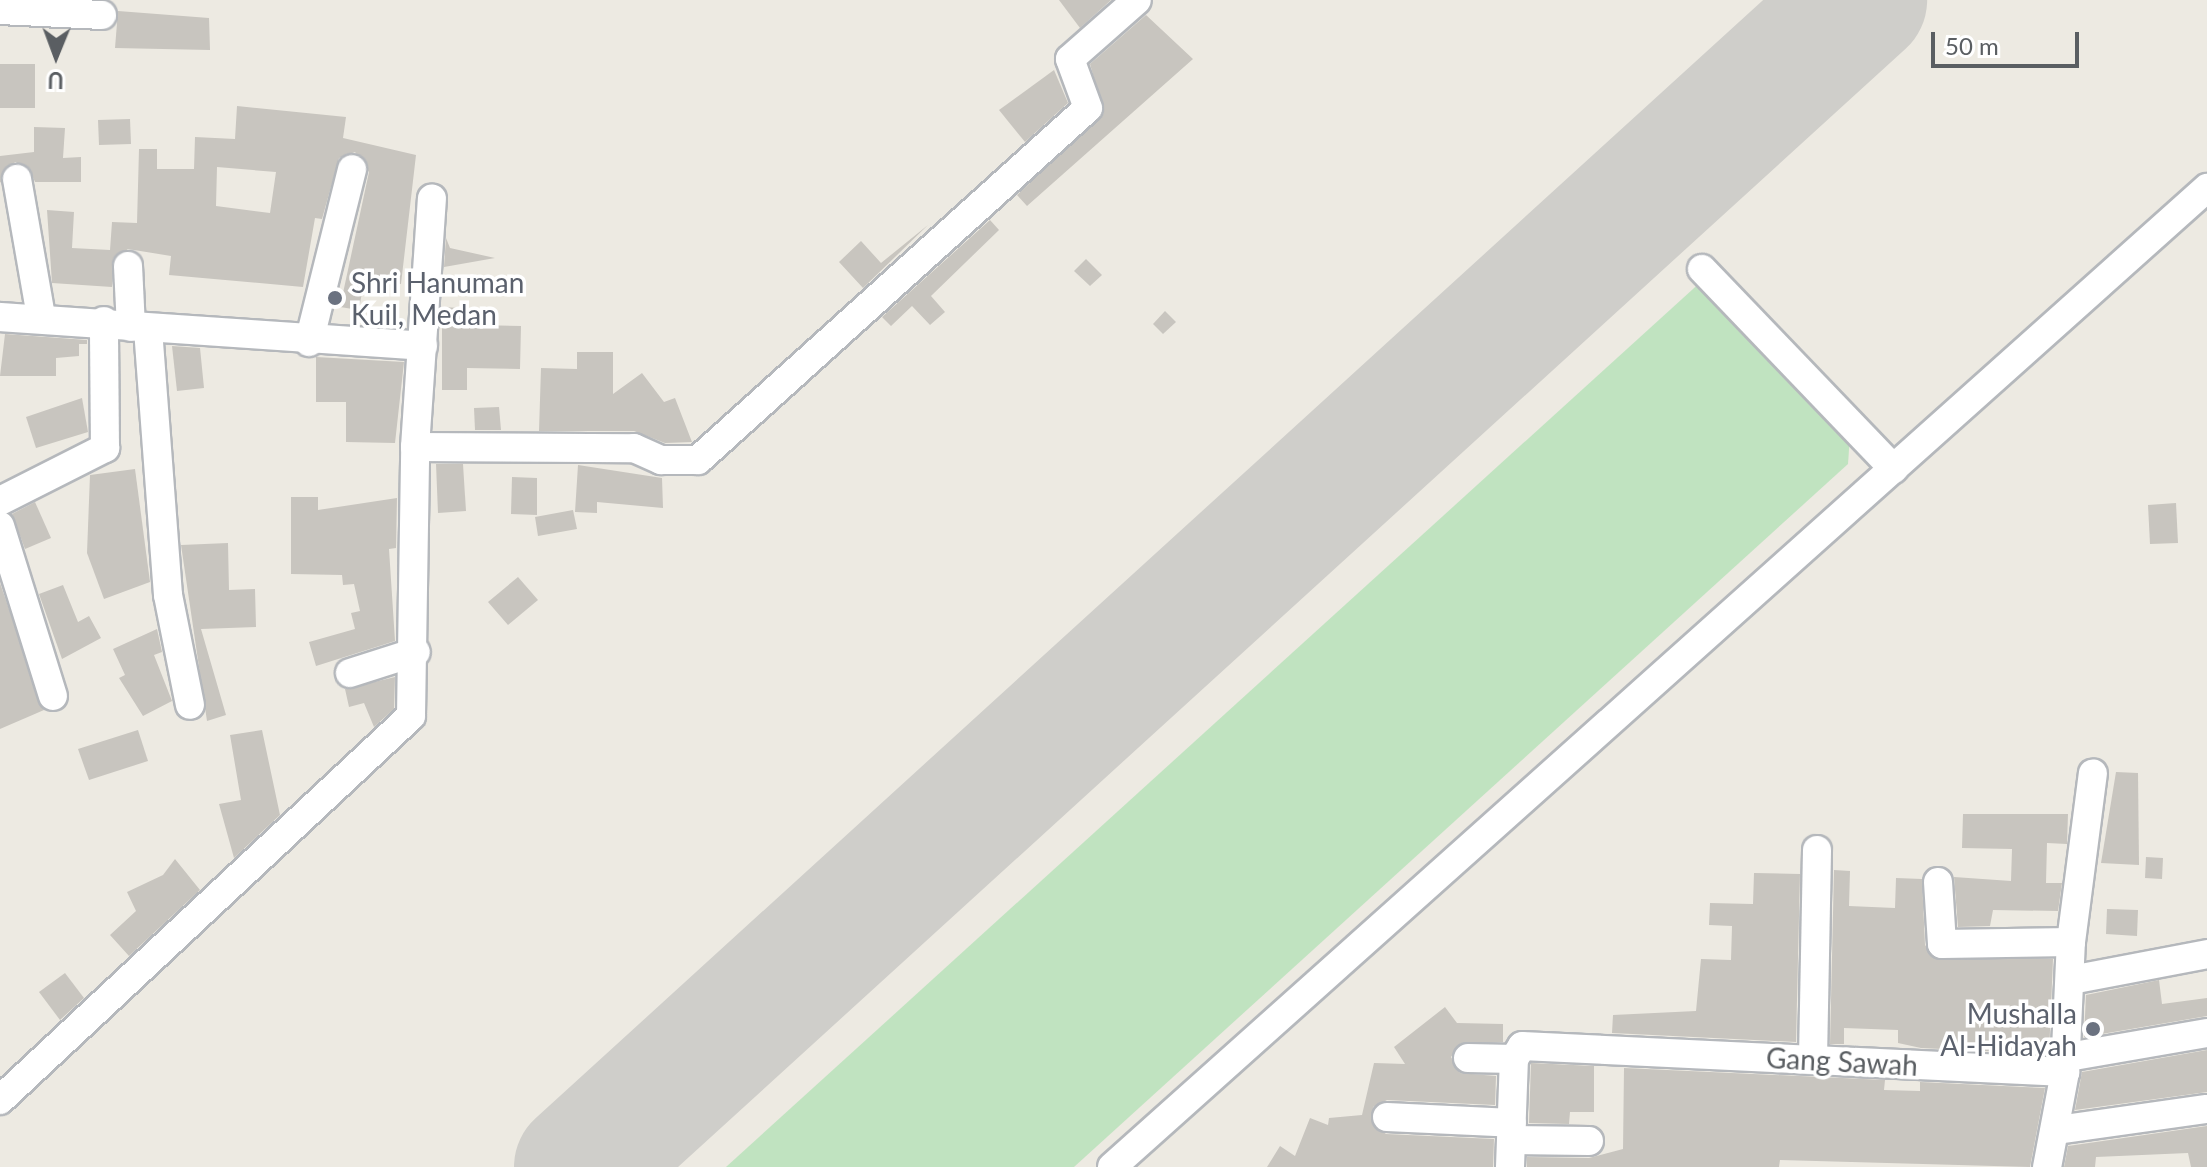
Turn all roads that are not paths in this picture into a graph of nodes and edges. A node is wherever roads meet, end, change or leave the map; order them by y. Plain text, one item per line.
1 (1137, 0) edge
2 (0, 10) edge
3 (102, 15) dead end
4 (352, 169) dead end
5 (17, 179) dead end
6 (2207, 188) edge
7 (432, 199) dead end
8 (128, 266) dead end
9 (1702, 269) dead end
10 (0, 317) edge
11 (41, 317) junction
12 (128, 326) junction
13 (309, 342) junction
14 (423, 346) junction
15 (415, 447) junction
16 (1894, 469) junction
17 (0, 501) edge
18 (0, 526) edge
19 (4, 555) edge
20 (416, 652) junction
21 (350, 673) dead end
22 (53, 696) dead end
23 (190, 705) dead end
24 (2093, 773) dead end
25 (1817, 850) dead end
26 (1938, 882) dead end
27 (2071, 942) junction
28 (2207, 954) edge
29 (2071, 980) junction
30 (2207, 1033) edge
31 (1518, 1053) junction
32 (1468, 1058) dead end
33 (1813, 1059) junction
34 (2067, 1064) junction
35 (0, 1100) edge
36 (2207, 1109) edge
37 (1387, 1117) dead end
38 (2057, 1130) junction
39 (1589, 1141) dead end
40 (1511, 1143) edge
41 (1112, 1167) edge
42 (2047, 1167) edge

1 - 15 street
2 - 3 street
4 - 13 street
5 - 11 street
6 - 16 street
7 - 14 street
8 - 12 street
9 - 16 street
10 - 11 street
11 - 12 street
12 - 13 street
12 - 17 street
12 - 23 street
13 - 14 street
14 - 15 street
15 - 20 street
16 - 41 street
18 - 19 street
19 - 22 street
20 - 21 street
20 - 35 street
24 - 27 street
25 - 33 street
26 - 27 street
27 - 29 street
28 - 29 street
29 - 34 street
30 - 34 street, Gang Sawah
31 - 32 street, Gang Sawah
31 - 33 street, Gang Sawah
31 - 40 street
33 - 34 street, Gang Sawah
34 - 38 street
36 - 38 street
37 - 40 street
38 - 42 street
39 - 40 street

